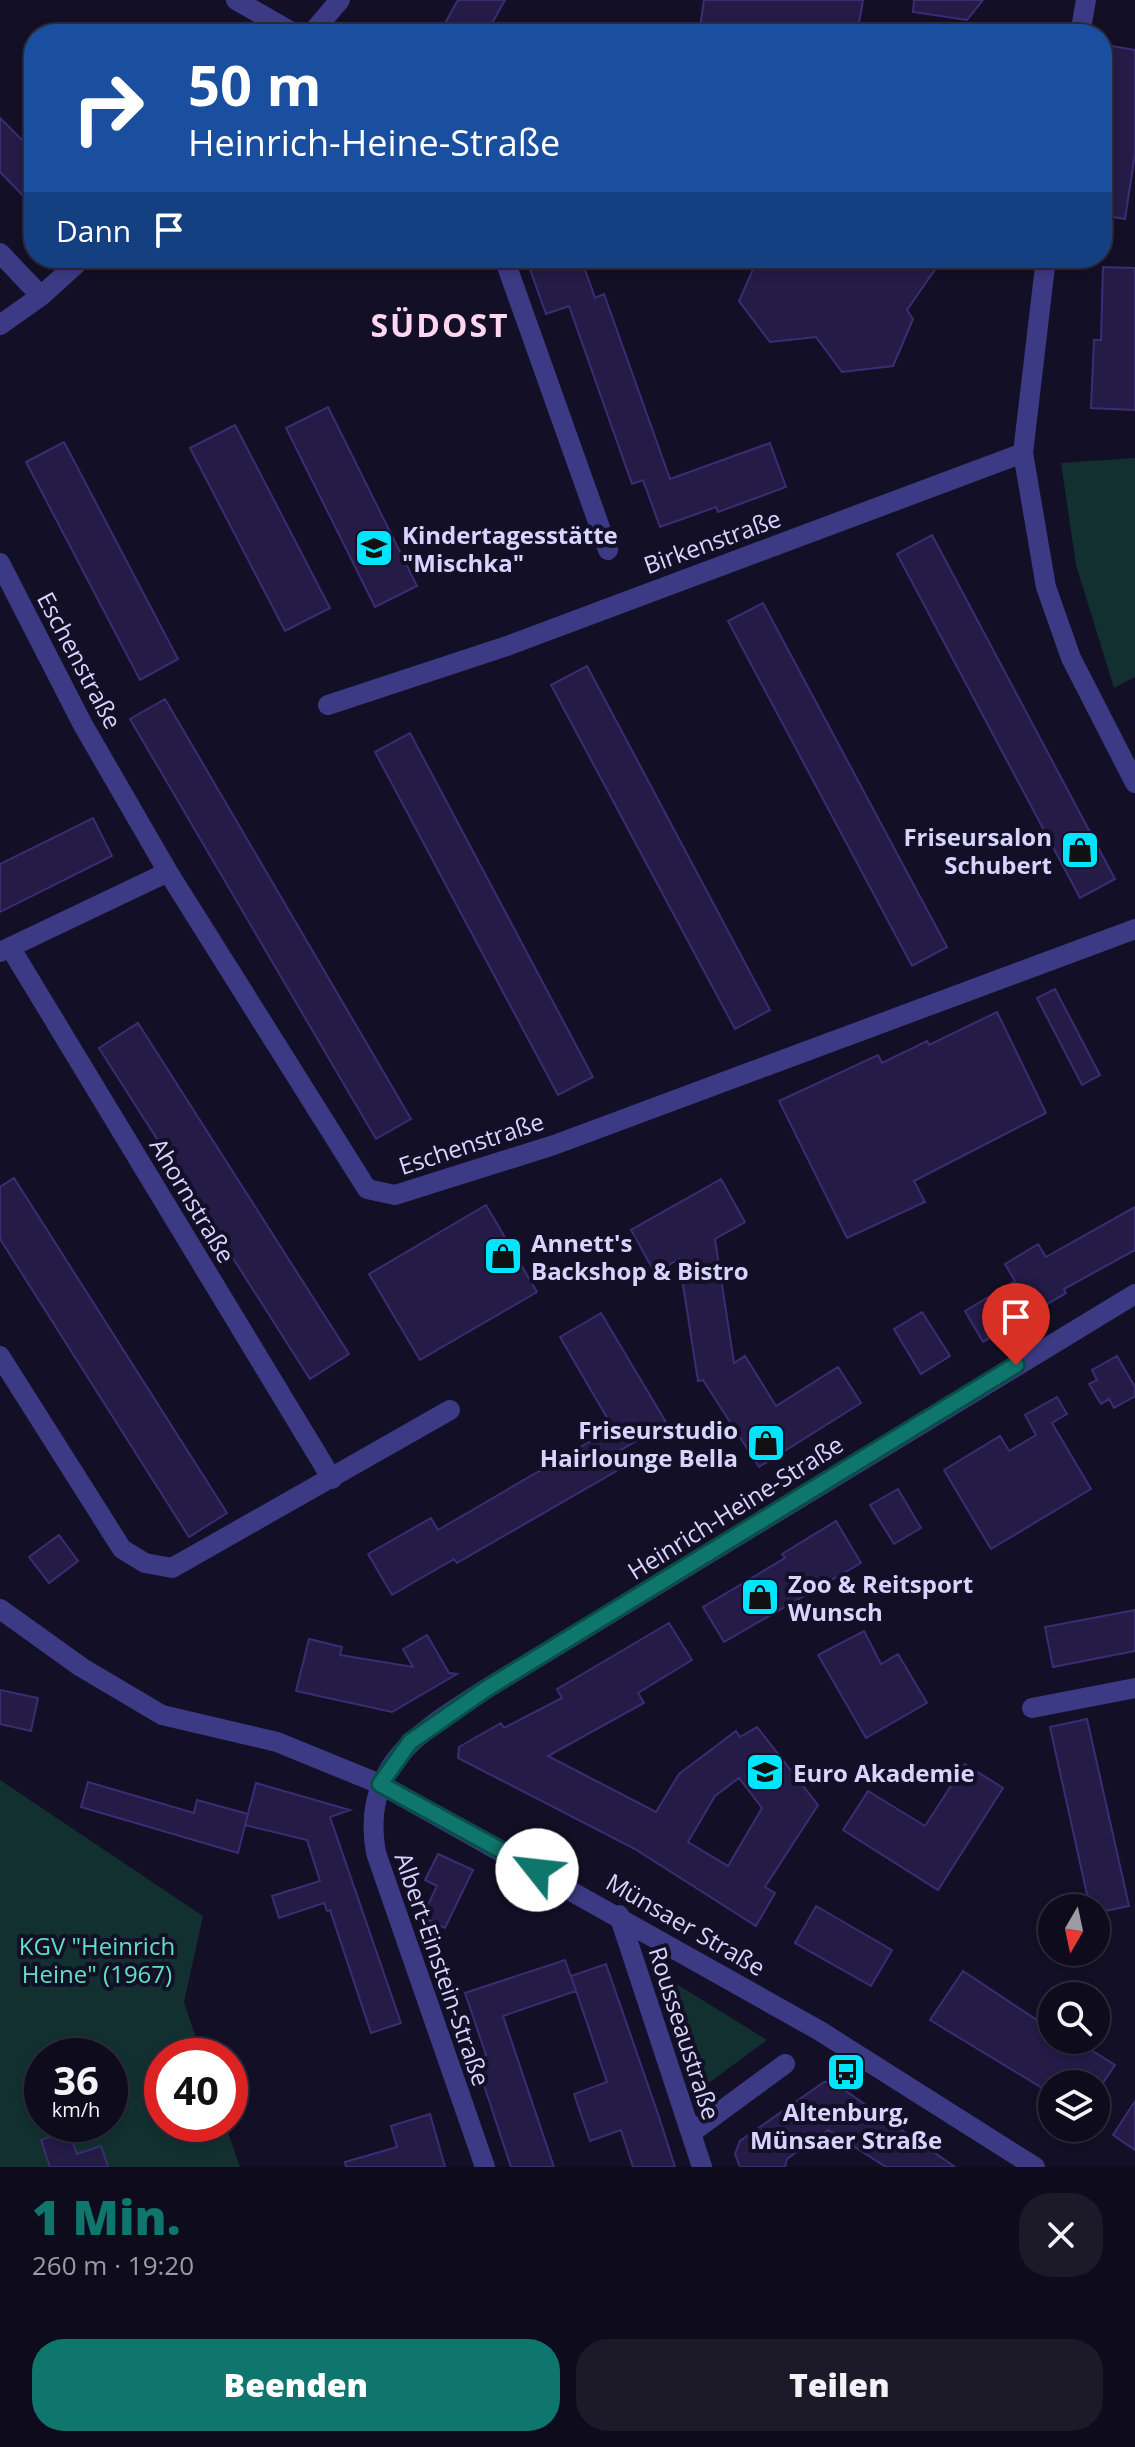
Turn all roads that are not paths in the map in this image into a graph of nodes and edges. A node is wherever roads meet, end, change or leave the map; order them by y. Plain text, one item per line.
1 (236, 0) edge
2 (340, 0) edge
3 (1086, 0) edge
4 (278, 24) edge
5 (320, 24) edge
6 (1082, 24) edge
7 (0, 253) edge
8 (72, 268) edge
9 (508, 268) edge
10 (1045, 268) edge
11 (41, 296) junction
12 (0, 325) edge
13 (1023, 453) junction
14 (608, 550) dead end
15 (0, 563) edge
16 (328, 705) dead end
17 (1135, 783) edge
18 (168, 872) junction
19 (1135, 929) edge
20 (5, 950) edge
21 (1135, 1294) edge
22 (0, 1356) edge
23 (450, 1410) dead end
24 (332, 1479) junction
25 (0, 1609) edge
26 (1135, 1688) edge
27 (1032, 1708) dead end
28 (380, 1784) junction
29 (619, 1915) junction
30 (785, 2064) dead end
31 (691, 2133) junction
32 (485, 2167) edge
33 (702, 2167) edge
34 (1035, 2167) edge

1 - 4 street
2 - 5 street
3 - 6 street
7 - 11 street
8 - 11 street
9 - 14 street, Birkenstraße
10 - 13 street
11 - 12 street
13 - 16 street, Birkenstraße
13 - 17 street
15 - 18 street, Eschenstraße
18 - 19 street, Eschenstraße
18 - 20 street, Ahornstraße
20 - 24 street, Ahornstraße
21 - 28 street, Heinrich-Heine-Straße
22 - 24 street
23 - 24 street
25 - 28 street, Münsaer Straße
26 - 27 street
28 - 29 street, Münsaer Straße
28 - 32 street, Albert-Einstein-Straße
29 - 31 street, Rousseaustraße
29 - 34 street, Münsaer Straße
30 - 31 street
31 - 33 street, Rousseaustraße

